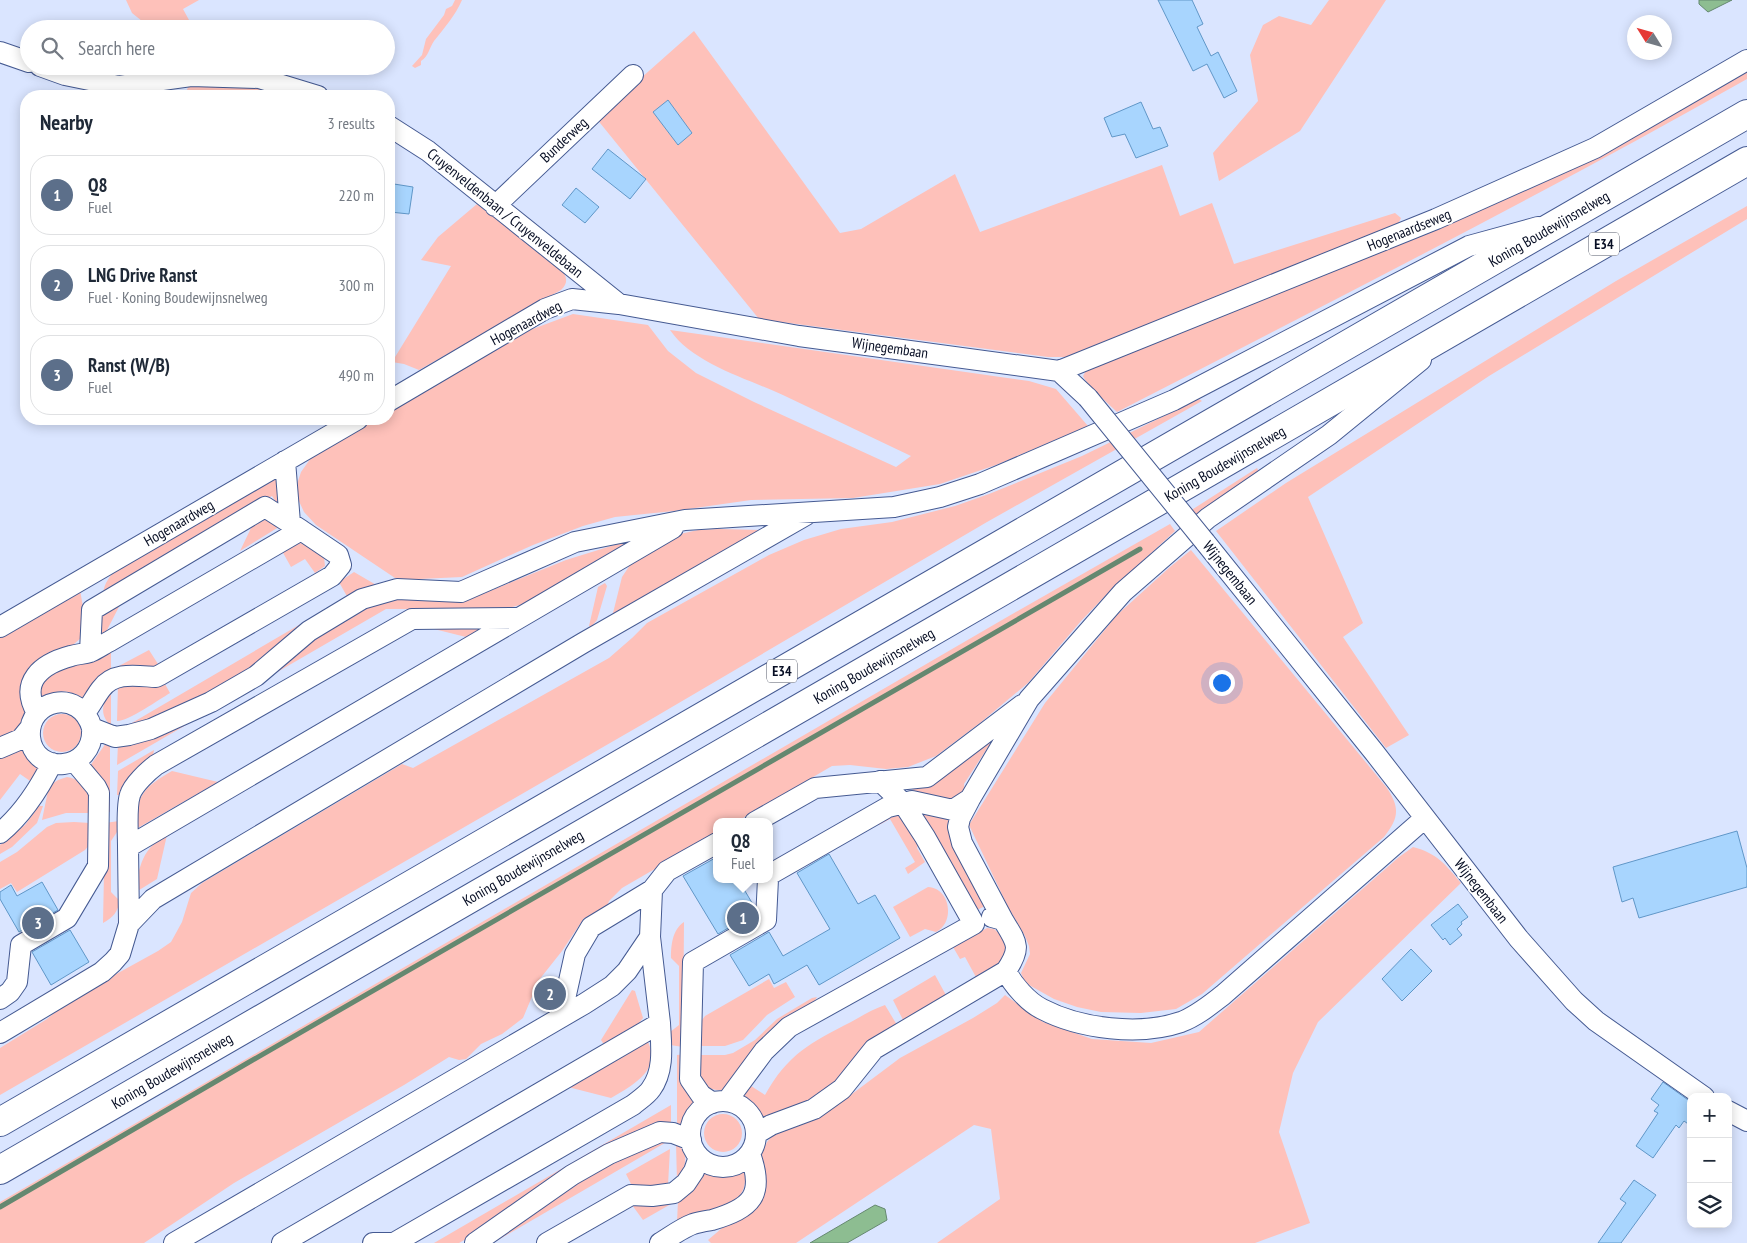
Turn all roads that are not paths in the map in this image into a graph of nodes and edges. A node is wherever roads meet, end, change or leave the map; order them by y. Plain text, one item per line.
1 (0, 52) edge
2 (20, 59) edge
3 (1747, 60) edge
4 (65, 75) edge
5 (633, 75) dead end
6 (298, 90) edge
7 (1747, 114) edge
8 (395, 130) edge
9 (1747, 162) edge
10 (495, 206) junction
11 (1564, 220) junction
12 (618, 304) junction
13 (1461, 328) junction
14 (1059, 371) junction
15 (395, 397) edge
16 (348, 425) edge
17 (285, 461) junction
18 (808, 513) junction
19 (685, 520) junction
20 (295, 527) junction
21 (85, 578) junction
22 (92, 610) junction
23 (519, 618) junction
24 (0, 627) edge
25 (90, 652) junction
26 (1029, 699) junction
27 (89, 720) junction
28 (34, 721) junction
29 (0, 748) edge
30 (75, 762) junction
31 (52, 763) junction
32 (880, 780) junction
33 (970, 799) junction
34 (903, 803) junction
35 (762, 818) edge
36 (1425, 818) junction
37 (0, 833) edge
38 (713, 845) edge
39 (128, 847) junction
40 (773, 873) edge
41 (768, 883) edge
42 (652, 890) junction
43 (1003, 920) junction
44 (129, 924) junction
45 (974, 924) junction
46 (650, 937) junction
47 (1006, 971) junction
48 (0, 999) edge
49 (561, 1017) junction
50 (660, 1023) junction
51 (0, 1033) edge
52 (1698, 1093) edge
53 (720, 1102) junction
54 (1732, 1113) edge
55 (1747, 1120) edge
56 (0, 1122) edge
57 (756, 1134) junction
58 (695, 1149) junction
59 (750, 1154) junction
60 (0, 1170) edge
61 (693, 1233) edge
62 (174, 1243) edge
63 (282, 1243) edge
64 (373, 1243) edge
65 (475, 1243) edge
66 (547, 1243) edge
67 (660, 1243) edge

1 - 2 street
3 - 14 street, Hogenaardseweg
4 - 6 street
5 - 10 street, Bunderweg
7 - 11 highway, Koning Boudewijnsnelweg / E34
8 - 10 street, Cruyenveldenbaan / Cruyenveldebaan
9 - 13 highway, Koning Boudewijnsnelweg / E34
10 - 12 street, Cruyenveldenbaan / Cruyenveldebaan
11 - 18 street
11 - 56 highway, Koning Boudewijnsnelweg / E34
12 - 14 street, Wijnegembaan
12 - 15 street, Hogenaardweg
13 - 26 street
13 - 60 highway, Koning Boudewijnsnelweg / E34
14 - 36 street, Wijnegembaan, bridge
16 - 17 street, Hogenaardweg
17 - 20 street
17 - 21 street, Hogenaardweg
18 - 19 street
18 - 44 street
19 - 23 street
19 - 27 street
20 - 22 street
20 - 25 street
20 - 27 street
21 - 22 street
21 - 24 street, Hogenaardweg
22 - 25 street
23 - 39 street
23 - 39 street
25 - 28 street
26 - 32 street
26 - 33 street
27 - 28 street
27 - 30 street
28 - 29 street
28 - 31 street
30 - 31 street
30 - 48 street
31 - 37 street
32 - 34 street
32 - 35 street
33 - 34 street
33 - 43 street
34 - 40 street
34 - 45 street
36 - 47 street
36 - 52 street, Wijnegembaan
38 - 42 street
39 - 44 street
41 - 53 street
42 - 46 street
42 - 49 street
43 - 45 street
43 - 47 street
44 - 51 street
45 - 53 street
46 - 49 street
46 - 50 street
47 - 57 street
49 - 62 street
50 - 63 street
50 - 64 street
53 - 57 street
53 - 58 street
54 - 55 street
57 - 59 street
58 - 59 street
58 - 65 street
58 - 66 street
59 - 61 street
61 - 67 street

